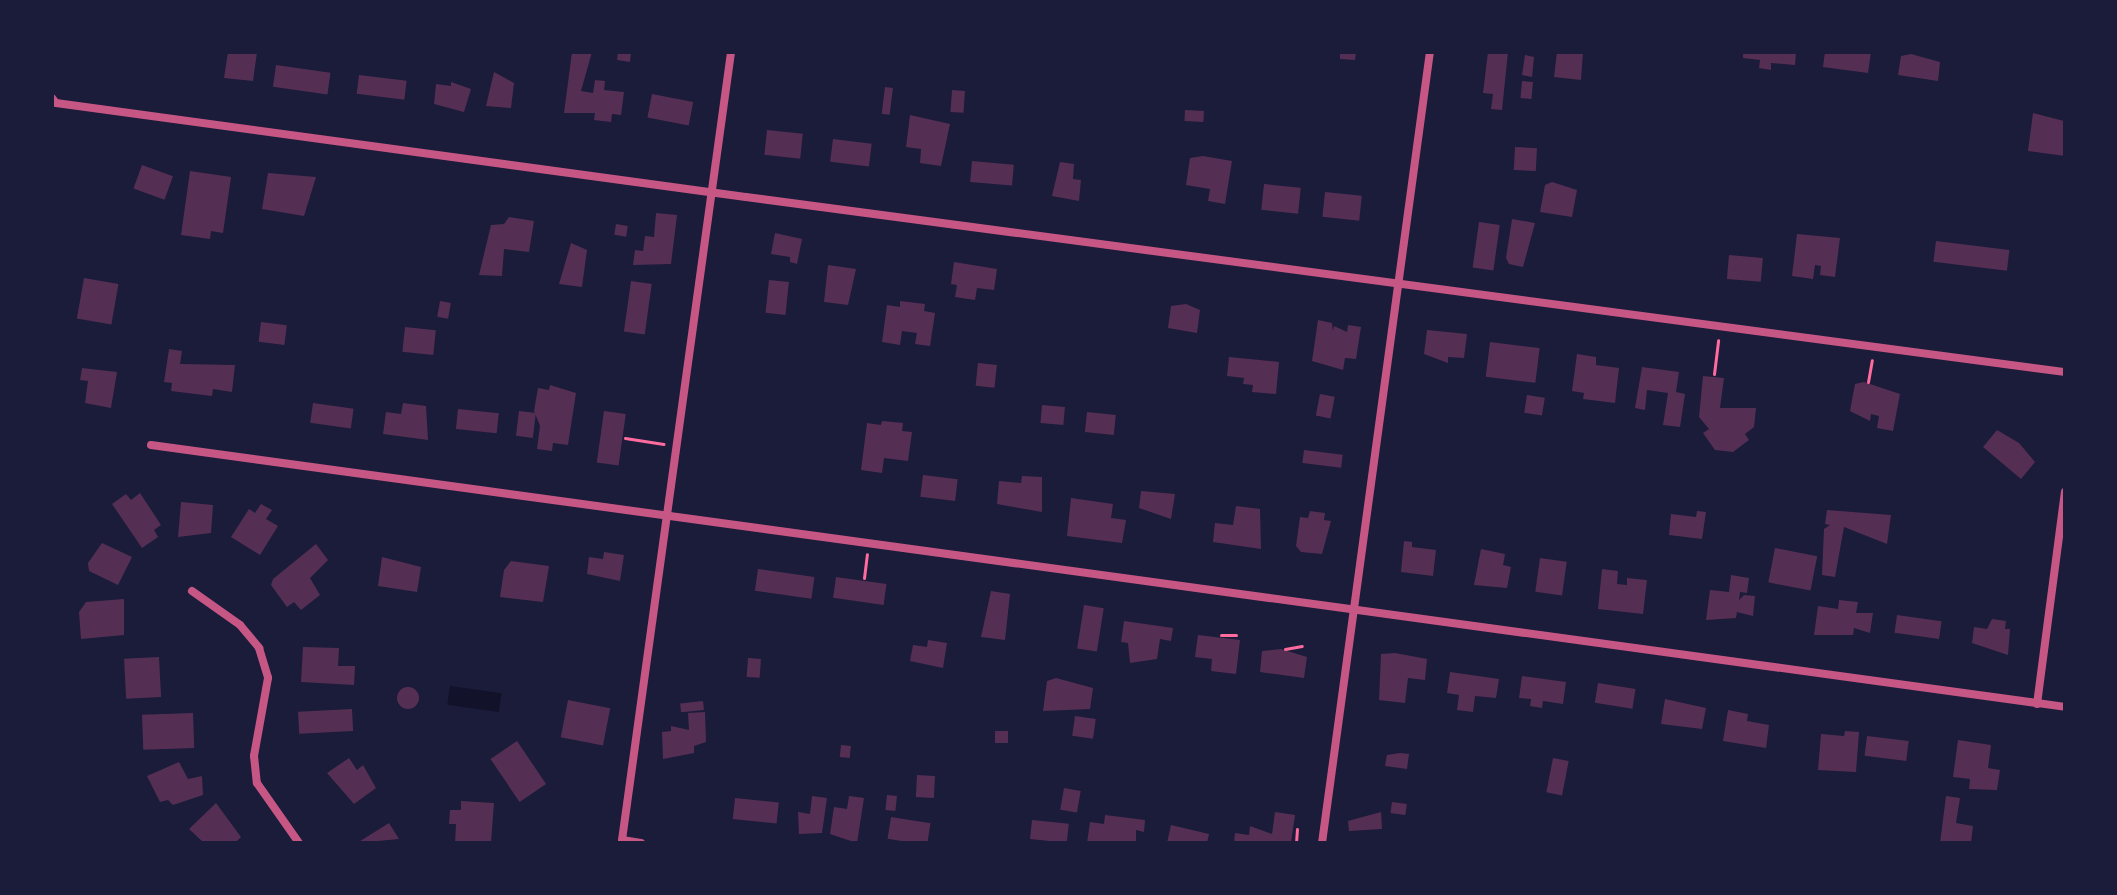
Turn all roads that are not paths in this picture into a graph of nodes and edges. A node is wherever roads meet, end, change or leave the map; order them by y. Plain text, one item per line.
1 (731, 52) edge
2 (1430, 52) edge
3 (54, 100) edge
4 (711, 192) junction
5 (1398, 285) junction
6 (2065, 372) edge
7 (151, 445) dead end
8 (2065, 492) edge
9 (667, 516) junction
10 (192, 591) dead end
11 (1353, 610) junction
12 (2037, 704) junction
13 (2065, 707) edge
14 (299, 843) edge
15 (641, 843) edge
16 (1322, 843) edge

1 - 4 street
2 - 5 street
3 - 4 street
4 - 5 street
4 - 9 street
5 - 6 street
5 - 11 street
7 - 9 street
8 - 12 street
9 - 11 street
9 - 15 street
10 - 14 street
11 - 12 street
11 - 16 street
12 - 13 street

